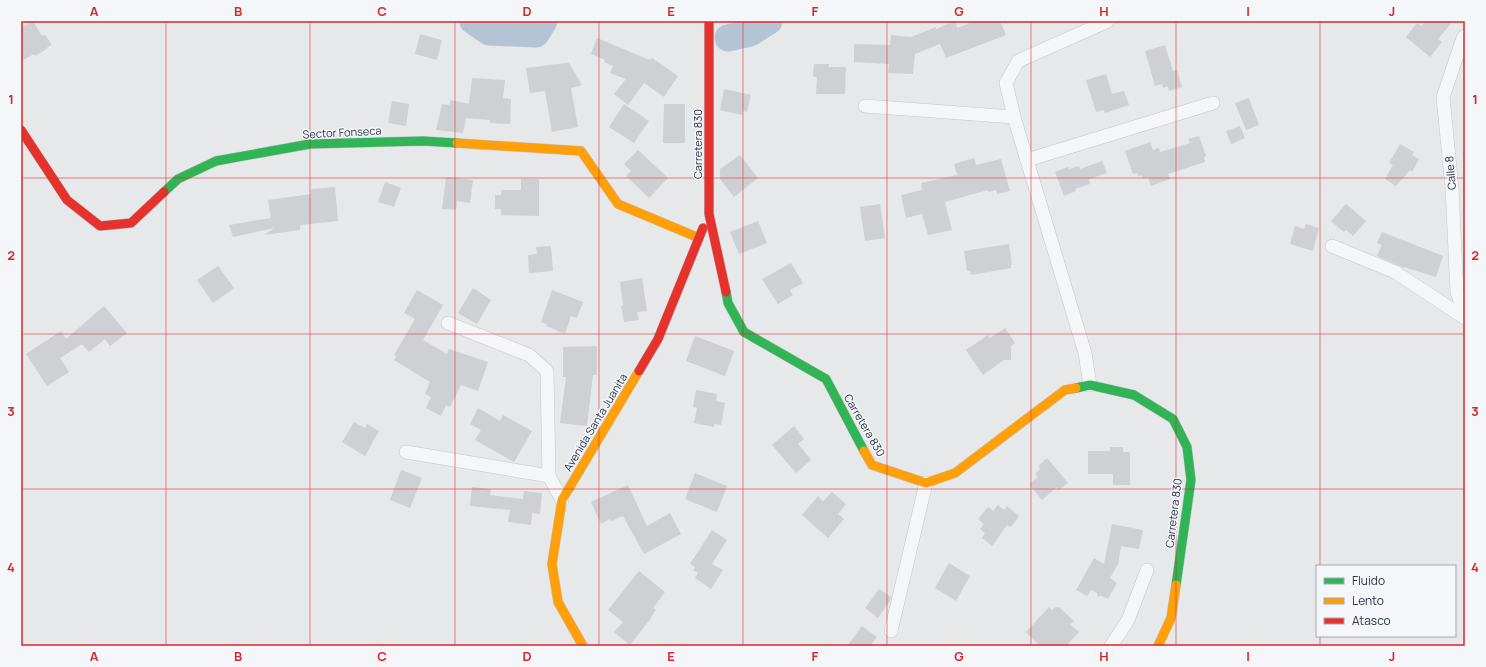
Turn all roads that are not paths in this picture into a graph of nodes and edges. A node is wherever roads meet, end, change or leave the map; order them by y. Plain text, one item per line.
1 (709, 21) edge
2 (1108, 21) edge
3 (1465, 36) edge
4 (1213, 103) dead end
5 (865, 106) dead end
6 (1014, 117) junction
7 (21, 130) edge
8 (1027, 160) junction
9 (709, 214) junction
10 (699, 238) junction
11 (1332, 246) dead end
12 (1465, 312) edge
13 (1465, 318) edge
14 (448, 323) dead end
15 (1090, 385) junction
16 (406, 452) dead end
17 (549, 476) junction
18 (926, 483) junction
19 (562, 500) junction
20 (1147, 570) dead end
21 (891, 631) dead end
22 (583, 646) edge
23 (1110, 646) edge
24 (1158, 646) edge

1 - 9 street, Carretera 830
2 - 6 street
3 - 12 street, Calle 8
4 - 8 street
5 - 6 street
6 - 8 street
7 - 10 street, Sector Fonseca
8 - 15 street
9 - 10 street, Avenida Santa Juanita
9 - 18 street, Carretera 830
10 - 19 street, Avenida Santa Juanita
11 - 13 street
14 - 17 street
15 - 18 street, Carretera 830
15 - 24 street, Carretera 830
16 - 17 street
17 - 19 street
18 - 21 street
19 - 22 street, Avenida Santa Juanita
20 - 23 street

